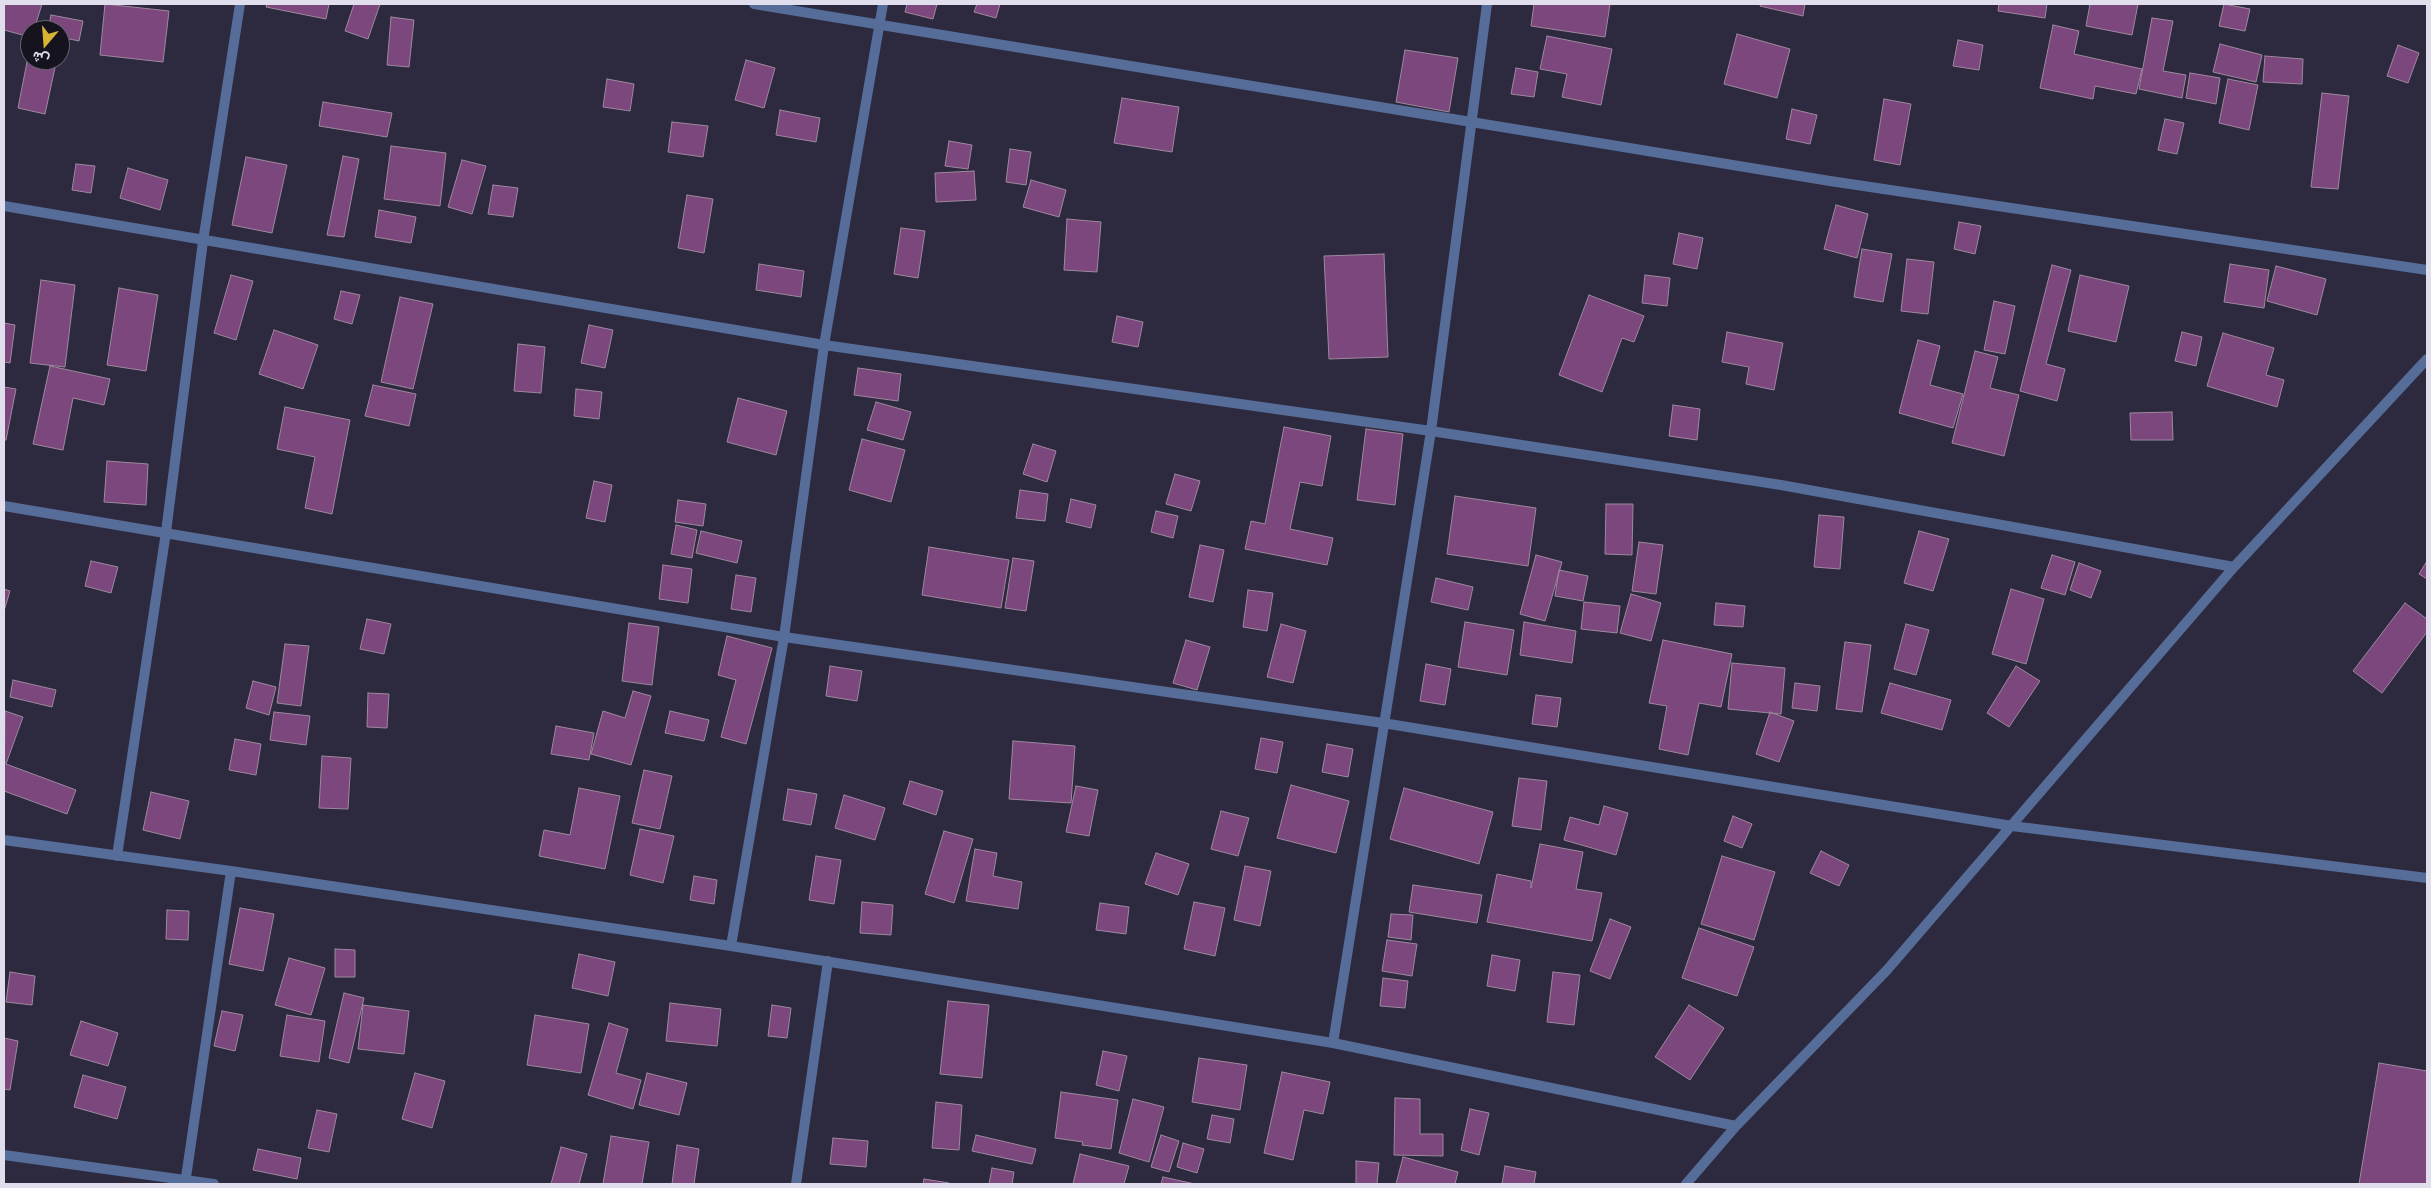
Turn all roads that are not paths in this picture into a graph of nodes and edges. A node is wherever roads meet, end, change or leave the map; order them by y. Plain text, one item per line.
1 (240, 4) edge
2 (754, 4) edge
3 (883, 4) edge
4 (1487, 4) edge
5 (880, 24) junction
6 (1473, 122) junction
7 (4, 206) edge
8 (203, 241) junction
9 (2427, 270) edge
10 (824, 345) junction
11 (2427, 359) edge
12 (1431, 431) junction
13 (4, 506) edge
14 (166, 532) junction
15 (2234, 566) junction
16 (784, 638) junction
17 (1383, 723) junction
18 (2012, 826) junction
19 (4, 840) edge
20 (117, 856) junction
21 (231, 871) junction
22 (2427, 878) edge
23 (731, 946) junction
24 (828, 961) junction
25 (1333, 1043) junction
26 (1736, 1126) junction
27 (4, 1155) edge
28 (186, 1182) edge
29 (214, 1184) edge
30 (796, 1184) edge
31 (1686, 1184) edge

1 - 8 street
2 - 5 street
3 - 5 street
4 - 6 street
5 - 6 street
5 - 10 street
6 - 9 street
6 - 12 street
7 - 8 street
8 - 10 street
8 - 14 street
10 - 12 street
10 - 16 street
11 - 15 street
12 - 15 street
12 - 17 street
13 - 14 street
14 - 16 street
14 - 20 street
15 - 18 street
16 - 17 street
16 - 23 street
17 - 18 street
17 - 25 street
18 - 22 street
18 - 26 street
19 - 20 street
20 - 21 street
21 - 23 street
21 - 28 street
23 - 24 street
24 - 25 street
24 - 30 street
25 - 26 street
26 - 31 street
27 - 28 street
28 - 29 street

